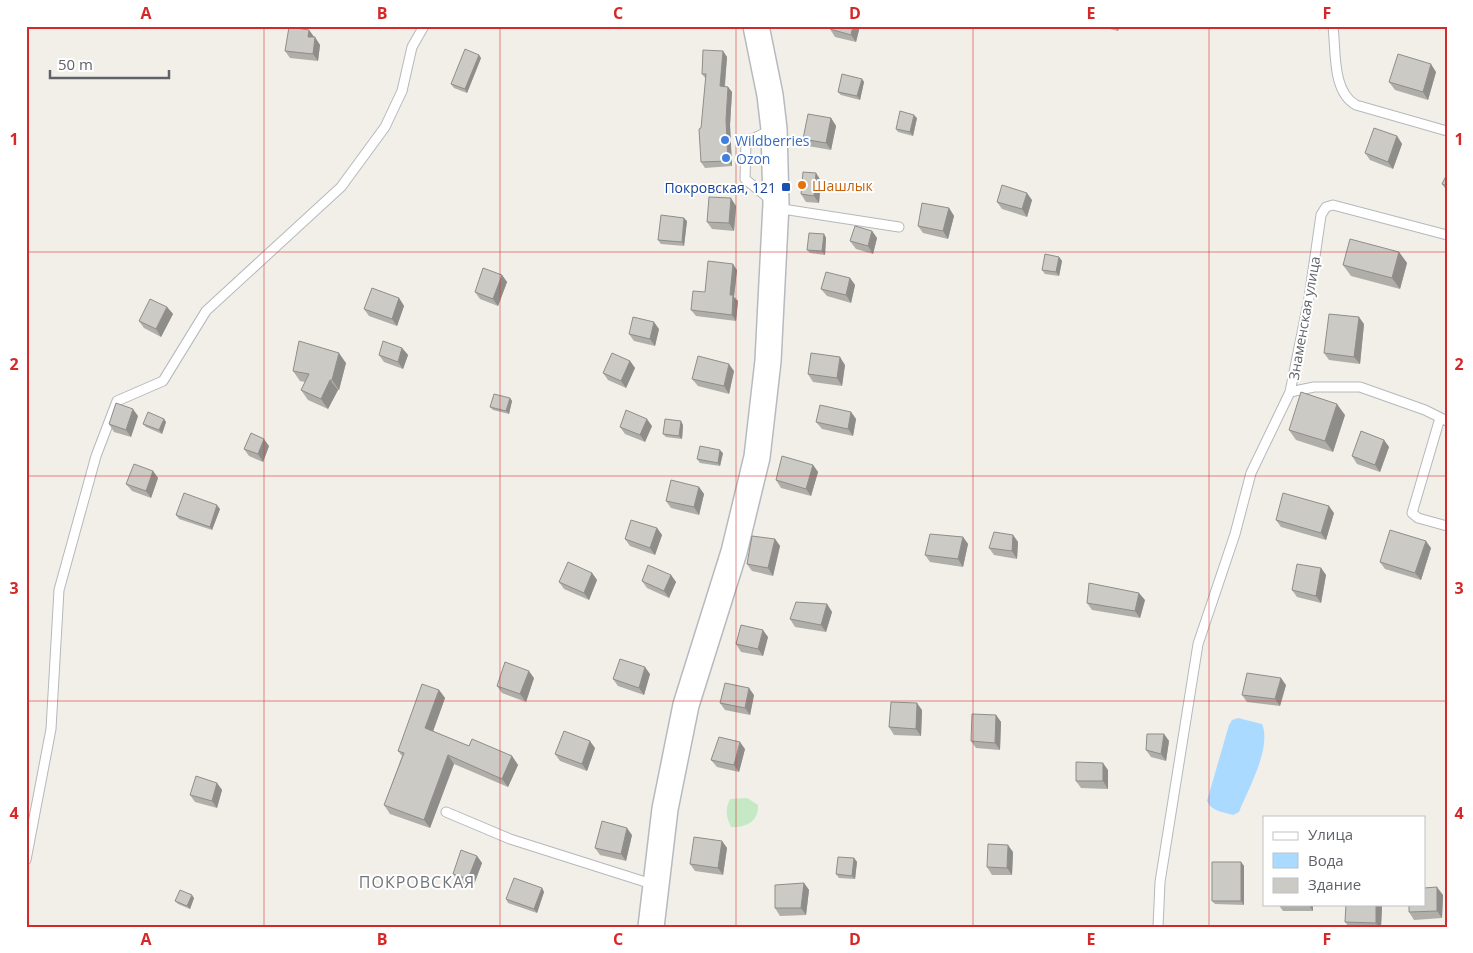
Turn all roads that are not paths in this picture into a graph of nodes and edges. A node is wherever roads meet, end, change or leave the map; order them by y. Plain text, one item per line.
1 (424, 26) edge
2 (756, 26) edge
3 (1333, 26) edge
4 (1447, 131) edge
5 (776, 206) junction
6 (900, 227) dead end
7 (1447, 235) edge
8 (1290, 392) junction
9 (1443, 420) edge
10 (1447, 526) edge
11 (446, 812) dead end
12 (26, 860) edge
13 (655, 885) junction
14 (651, 927) edge
15 (1158, 927) edge

1 - 12 lane
2 - 5 main road
3 - 4 lane
5 - 6 lane
5 - 13 main road
7 - 8 lane, Знаменская улица
8 - 9 lane, Знаменская улица
8 - 15 lane
9 - 10 lane
11 - 13 lane
13 - 14 main road

